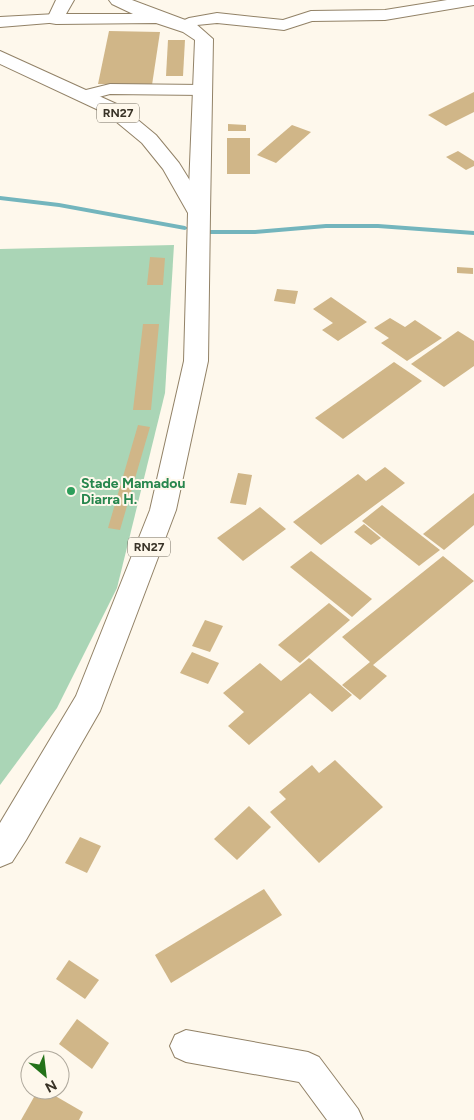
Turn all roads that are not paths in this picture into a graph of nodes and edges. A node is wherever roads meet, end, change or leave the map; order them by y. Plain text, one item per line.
1 (65, 0) edge
2 (118, 0) edge
3 (474, 0) edge
4 (192, 18) junction
5 (161, 19) junction
6 (56, 20) junction
7 (0, 22) edge
8 (0, 57) edge
9 (202, 90) junction
10 (84, 96) junction
11 (199, 214) junction
12 (0, 851) edge
13 (186, 1046) dead end
14 (347, 1120) edge

1 - 6 main road
2 - 5 main road
3 - 4 street
4 - 5 main road
4 - 9 main road
5 - 6 main road
6 - 7 street
8 - 10 main road, RN27
9 - 10 street
9 - 11 main road
10 - 11 main road, RN27
11 - 12 main road, RN27
13 - 14 street

